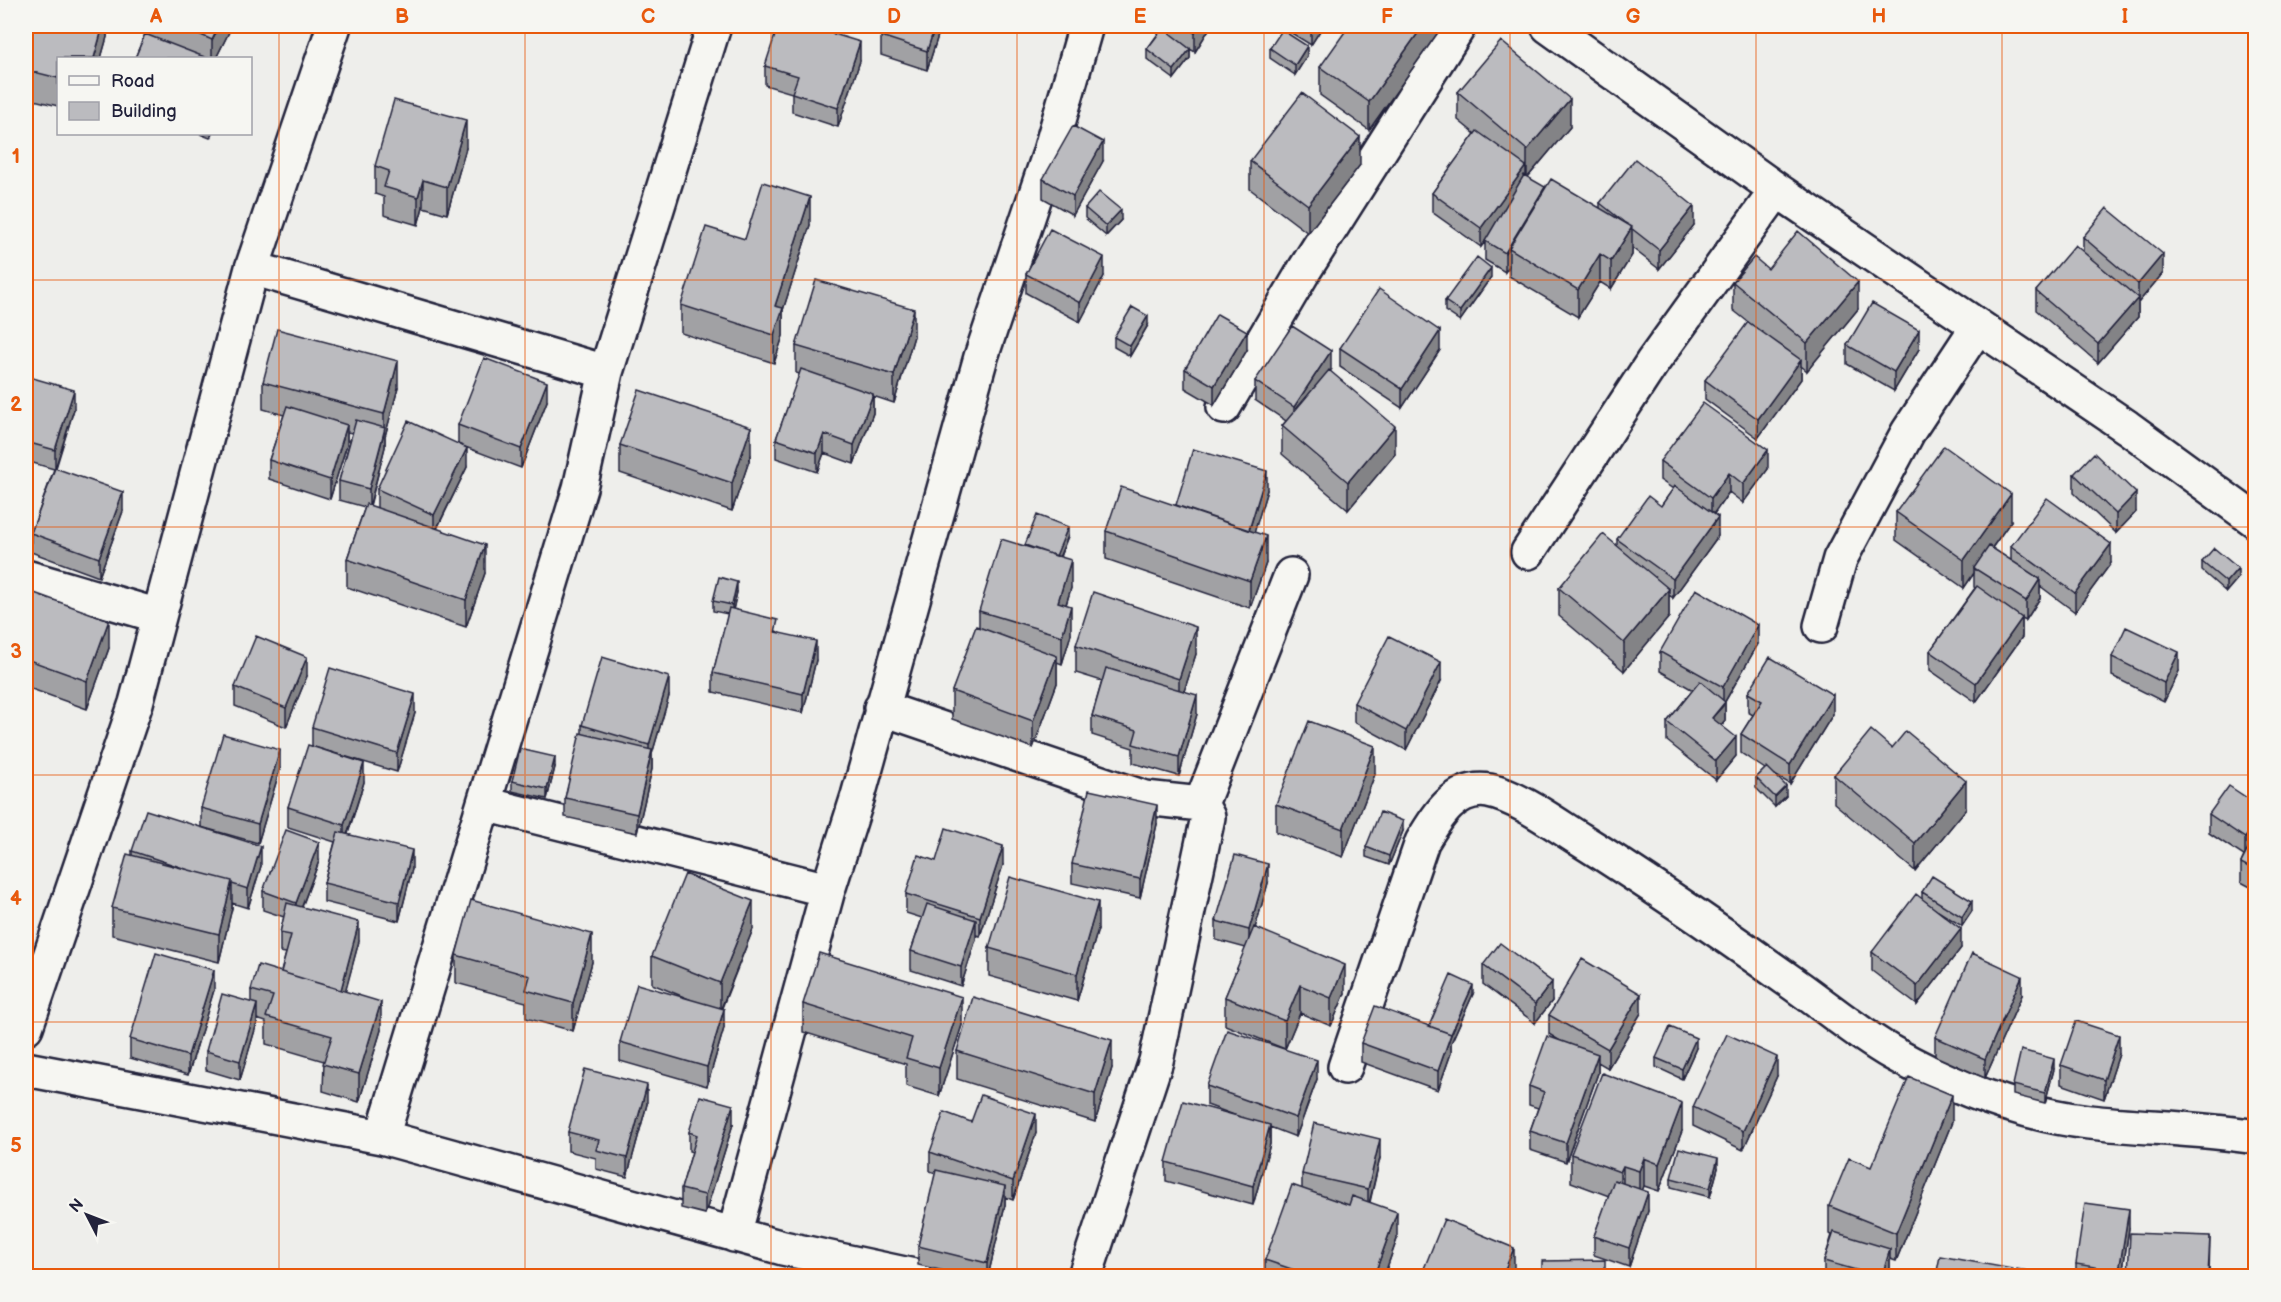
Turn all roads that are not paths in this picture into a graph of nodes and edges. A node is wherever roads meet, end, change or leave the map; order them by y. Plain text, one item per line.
1 (334, 26) edge
2 (714, 26) edge
3 (1086, 26) edge
4 (1459, 26) edge
5 (1548, 26) edge
6 (1777, 190) junction
7 (252, 268) junction
8 (1978, 326) junction
9 (606, 372) junction
10 (1224, 407) dead end
11 (2256, 521) edge
12 (1528, 552) dead end
13 (1291, 575) dead end
14 (26, 577) edge
15 (159, 616) junction
16 (1821, 626) dead end
17 (881, 708) junction
18 (485, 804) junction
19 (1202, 804) junction
20 (828, 890) junction
21 (26, 1027) edge
22 (1346, 1067) dead end
23 (26, 1069) edge
24 (382, 1137) junction
25 (2256, 1137) edge
26 (734, 1234) junction
27 (914, 1276) edge
28 (1085, 1276) edge

1 - 7 street
2 - 9 street
3 - 17 street
4 - 10 street
5 - 6 street
6 - 8 street
6 - 12 street
7 - 9 street
7 - 15 street
8 - 11 street
8 - 16 street
9 - 18 street
13 - 19 street
14 - 15 street
15 - 21 street
17 - 19 street
17 - 20 street
18 - 20 street
18 - 24 street
19 - 28 street
20 - 26 street
22 - 25 street
23 - 24 street
24 - 26 street
26 - 27 street

